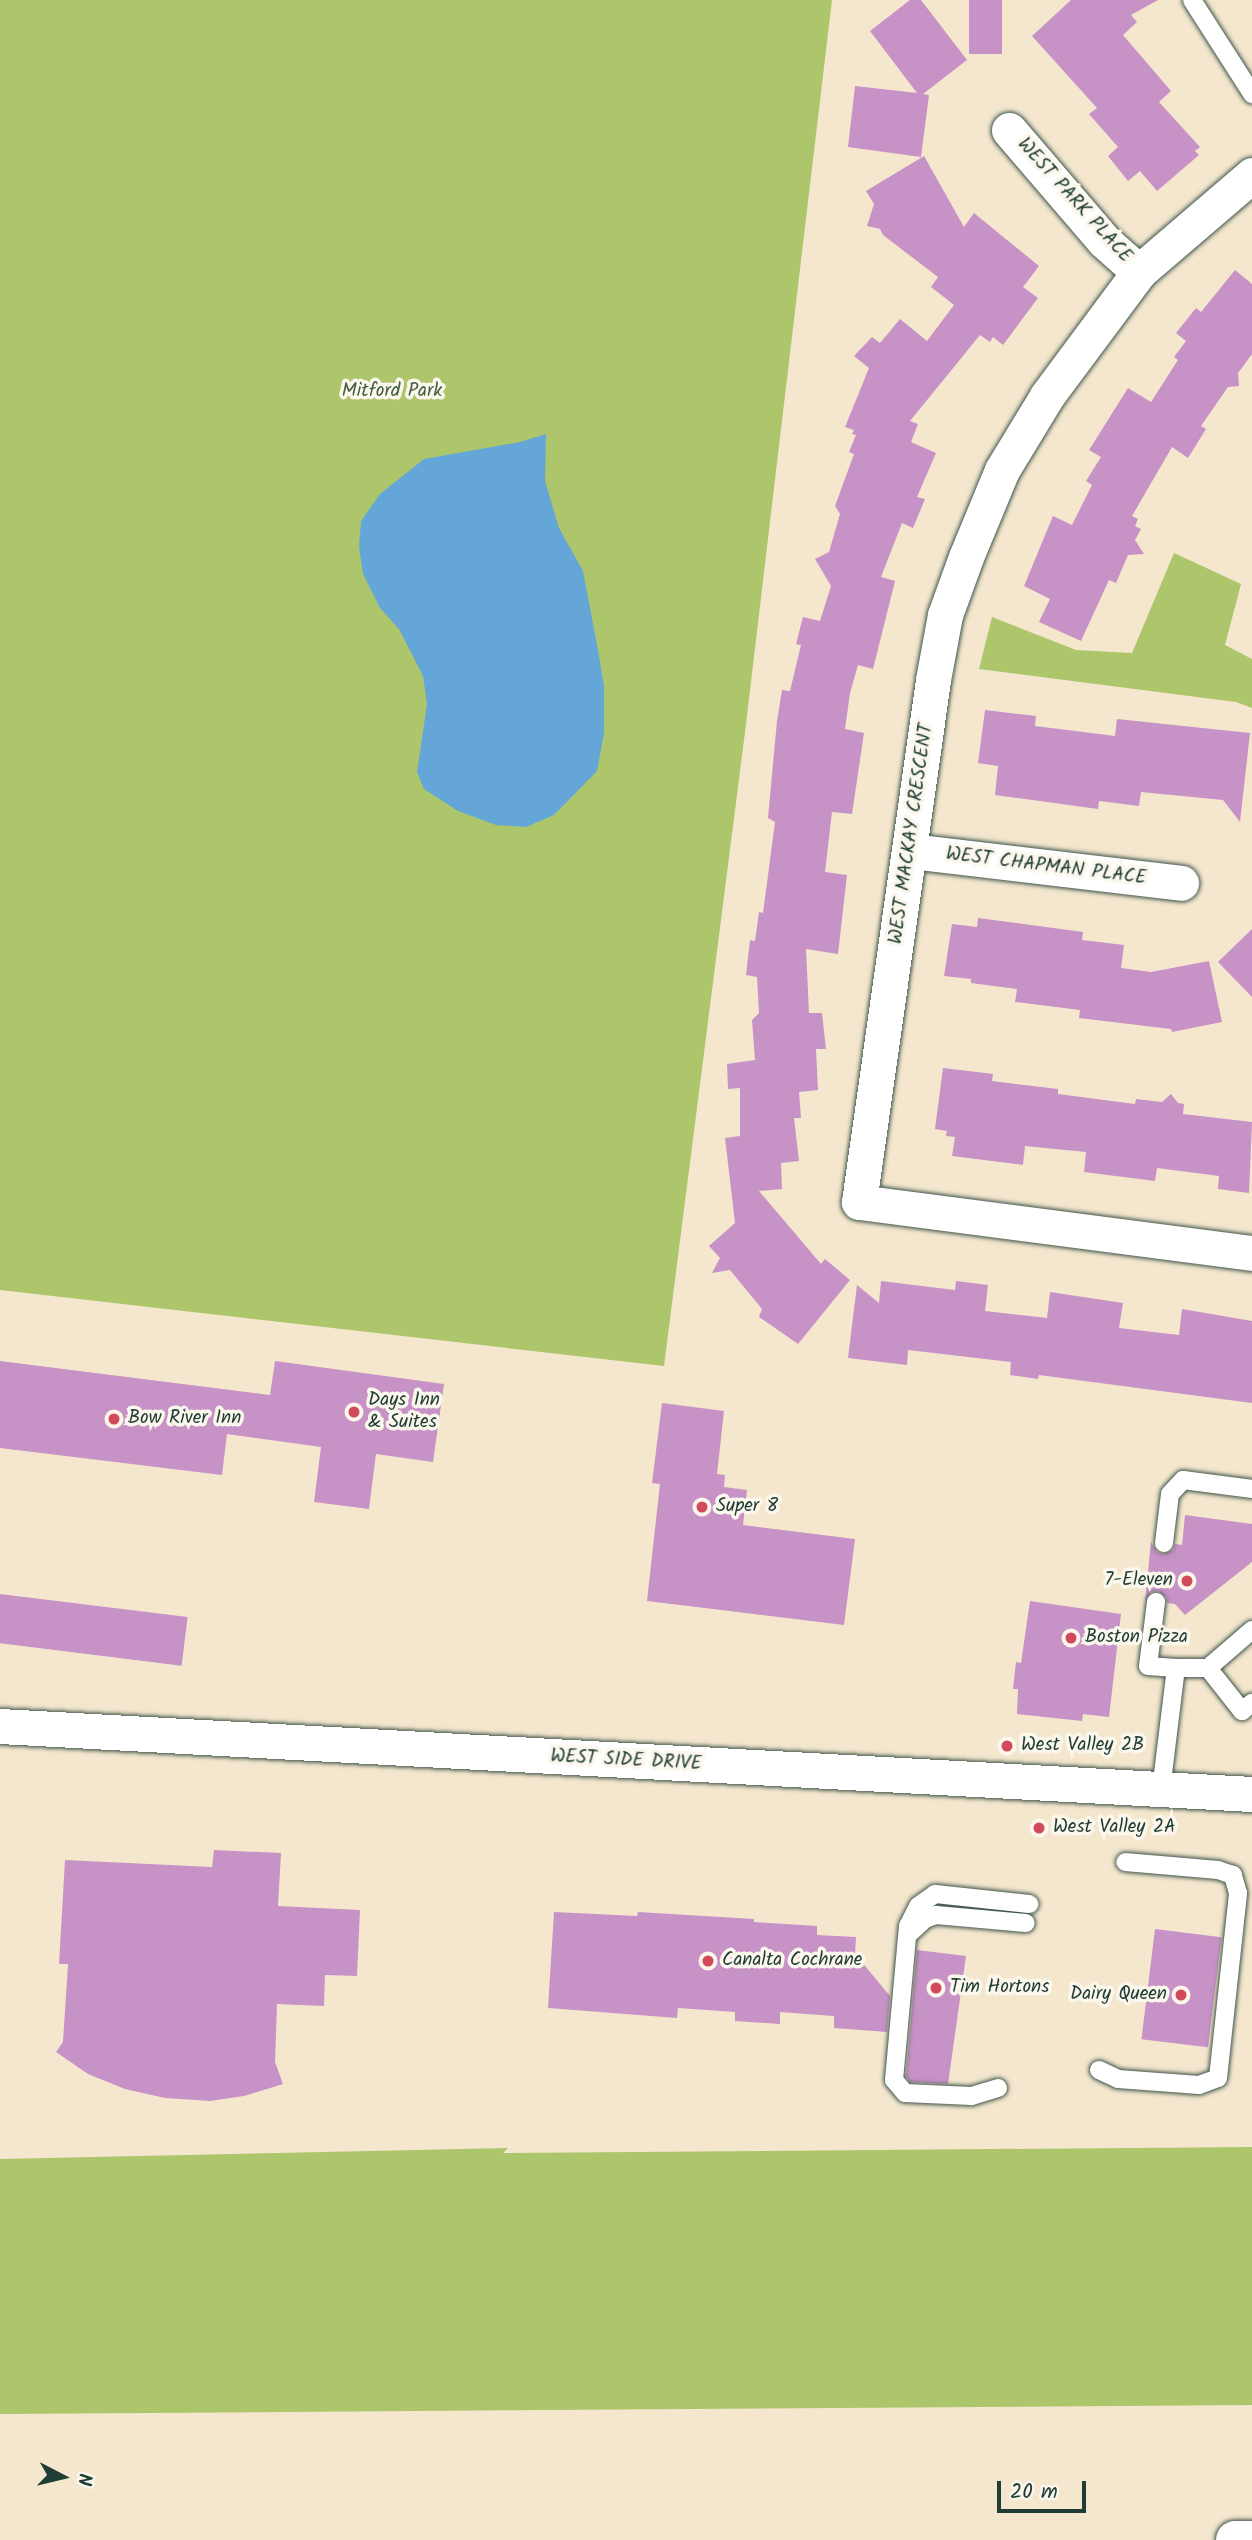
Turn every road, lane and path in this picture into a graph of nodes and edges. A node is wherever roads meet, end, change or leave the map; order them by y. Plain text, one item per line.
1 (1192, 0) edge
2 (1252, 94) edge
3 (1009, 130) dead end
4 (1252, 175) edge
5 (1139, 272) junction
6 (911, 851) junction
7 (1181, 883) dead end
8 (1252, 1253) edge
9 (1252, 1489) edge
10 (1164, 1543) dead end
11 (1156, 1602) dead end
12 (1250, 1638) edge
13 (1176, 1668) junction
14 (1208, 1668) junction
15 (1252, 1703) edge
16 (0, 1726) edge
17 (1161, 1790) junction
18 (1252, 1794) edge
19 (1125, 1862) dead end
20 (1029, 1904) dead end
21 (1026, 1923) dead end
22 (907, 1937) junction
23 (1098, 2070) dead end
24 (998, 2088) dead end
25 (1235, 2540) edge
26 (1252, 2540) edge

1 - 2 lane
3 - 5 street, WEST PARK PLACE
4 - 5 street, WEST MACKAY CRESCENT
5 - 6 street, WEST MACKAY CRESCENT
6 - 7 street, WEST CHAPMAN PLACE
6 - 8 street, WEST MACKAY CRESCENT
9 - 10 lane
11 - 13 lane
12 - 14 lane
13 - 14 lane
13 - 17 lane
14 - 15 lane
16 - 17 street, WEST SIDE DRIVE
17 - 18 street, WEST SIDE DRIVE
19 - 23 lane
20 - 22 lane
21 - 22 lane
22 - 24 lane
25 - 26 main road

